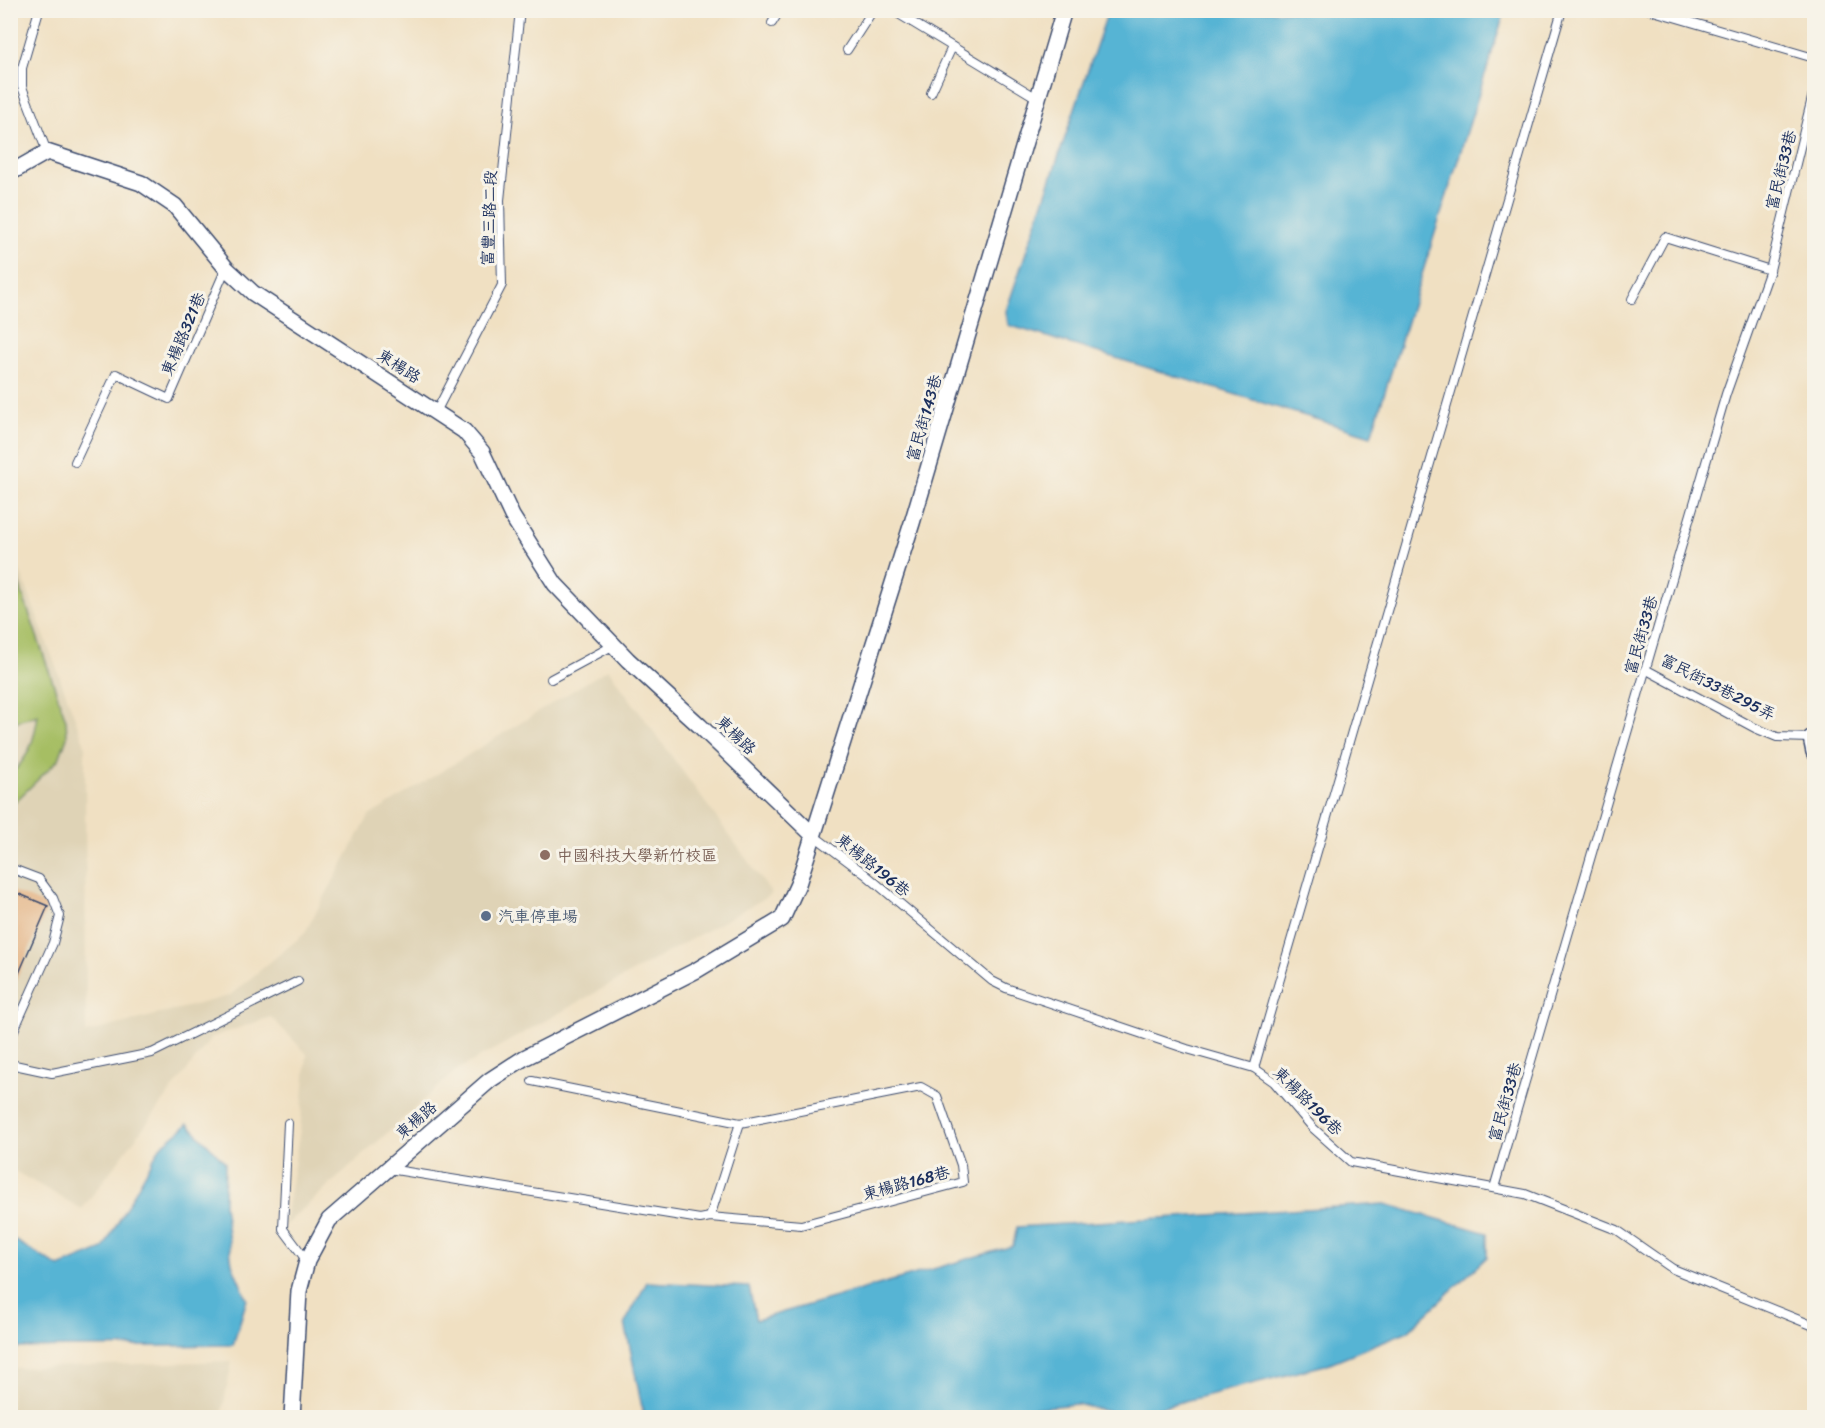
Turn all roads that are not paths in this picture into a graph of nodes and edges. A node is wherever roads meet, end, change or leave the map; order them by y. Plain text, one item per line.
1 (39, 10) edge
2 (520, 10) edge
3 (780, 10) edge
4 (873, 10) edge
5 (892, 10) edge
6 (1065, 10) edge
7 (1562, 10) edge
8 (1650, 10) edge
9 (772, 23) dead end
10 (952, 47) junction
11 (847, 50) dead end
12 (1815, 58) edge
13 (1815, 90) edge
14 (931, 93) dead end
15 (1037, 98) junction
16 (47, 152) junction
17 (10, 173) edge
18 (226, 268) junction
19 (1770, 270) junction
20 (1632, 299) dead end
21 (436, 412) junction
22 (75, 462) dead end
23 (614, 645) junction
24 (1645, 669) junction
25 (551, 679) dead end
26 (1813, 742) edge
27 (813, 835) junction
28 (10, 868) edge
29 (298, 981) dead end
30 (10, 1039) edge
31 (10, 1064) edge
32 (1254, 1068) junction
33 (532, 1081) dead end
34 (288, 1123) dead end
35 (740, 1123) junction
36 (388, 1169) junction
37 (1494, 1188) junction
38 (710, 1217) junction
39 (307, 1261) junction
40 (1815, 1326) edge
41 (292, 1418) edge

1 - 16 lane
2 - 21 lane, 富豐三路二段
3 - 9 lane
4 - 11 lane
5 - 10 lane
6 - 15 street, 富民街143巷
7 - 32 lane
8 - 12 lane
10 - 14 lane
10 - 15 lane
13 - 19 lane, 富民街33巷
15 - 27 street, 富民街143巷
16 - 17 street
16 - 18 street, 東楊路
18 - 21 street, 東楊路
18 - 22 lane, 東楊路321巷
19 - 20 lane
19 - 24 lane, 富民街33巷
21 - 23 street, 東楊路
23 - 25 lane
23 - 27 street, 東楊路
24 - 26 lane, 富民街33巷295弄
24 - 37 lane, 富民街33巷
27 - 32 lane, 東楊路196巷
27 - 36 street, 東楊路
28 - 30 lane
29 - 31 lane
32 - 37 lane, 東楊路196巷
33 - 35 lane, 東楊路168巷
34 - 39 lane
35 - 38 lane
35 - 38 lane, 東楊路168巷
36 - 38 lane, 東楊路168巷
36 - 39 street, 東楊路
37 - 40 lane, 東楊路196巷
39 - 41 street, 東楊路

